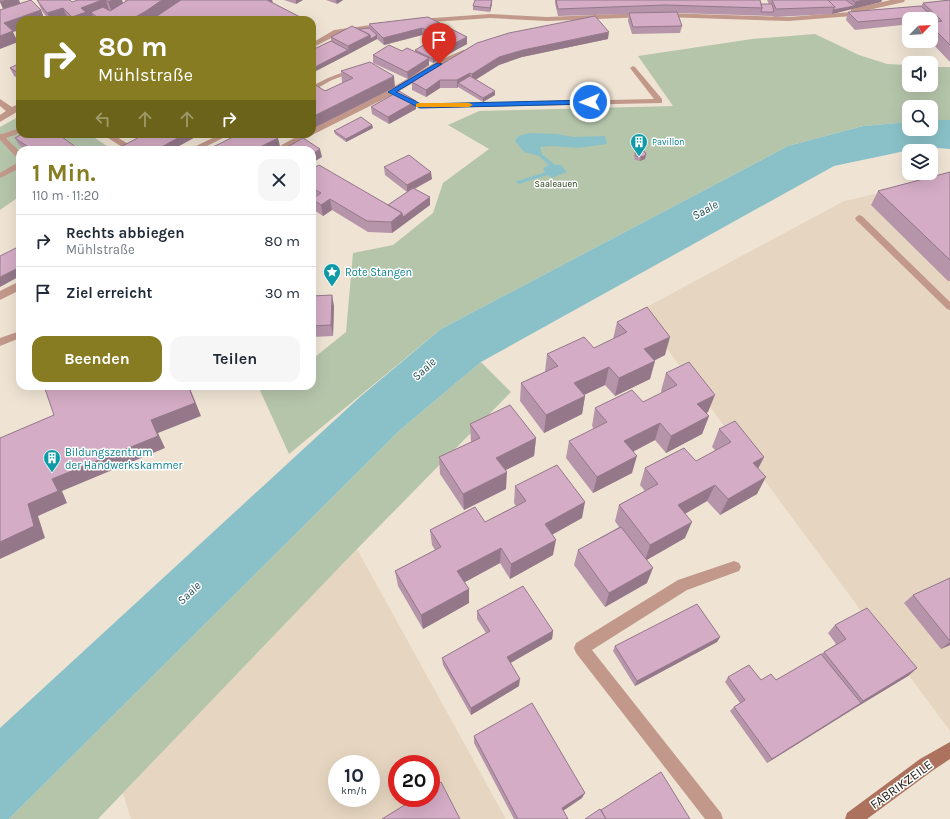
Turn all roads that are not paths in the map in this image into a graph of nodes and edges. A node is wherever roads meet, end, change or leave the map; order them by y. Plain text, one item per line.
1 (901, 0) edge
2 (893, 10) edge
3 (610, 16) junction
4 (811, 18) junction
5 (413, 22) edge
6 (391, 24) edge
7 (549, 27) edge
8 (316, 44) edge
9 (477, 48) edge
10 (362, 68) edge
11 (633, 68) dead end
12 (316, 87) edge
13 (391, 92) junction
14 (0, 102) edge
15 (16, 109) edge
16 (0, 119) edge
17 (316, 130) edge
18 (16, 131) edge
19 (0, 137) edge
20 (113, 138) edge
21 (218, 138) edge
22 (300, 138) edge
23 (136, 140) edge
24 (125, 145) joint
25 (200, 146) dead end
26 (286, 146) edge
27 (16, 152) edge
28 (16, 167) edge
29 (0, 176) edge
30 (859, 218) dead end
31 (16, 288) edge
32 (0, 296) edge
33 (950, 307) edge
34 (16, 336) edge
35 (0, 342) edge
36 (734, 567) dead end
37 (950, 750) edge
38 (715, 819) edge
39 (853, 819) edge

1 - 4 street
2 - 4 street
3 - 4 street
3 - 5 street
3 - 7 street
6 - 8 street
9 - 13 street
10 - 12 lane
11 - 13 lane
13 - 17 street
14 - 15 street
15 - 16 street
18 - 19 lane
19 - 27 lane
20 - 24 street
21 - 25 lane
22 - 26 street
23 - 24 street
28 - 29 lane
30 - 33 lane
31 - 32 street
34 - 35 lane
36 - 38 street
37 - 39 street, FABRIKZEILE

